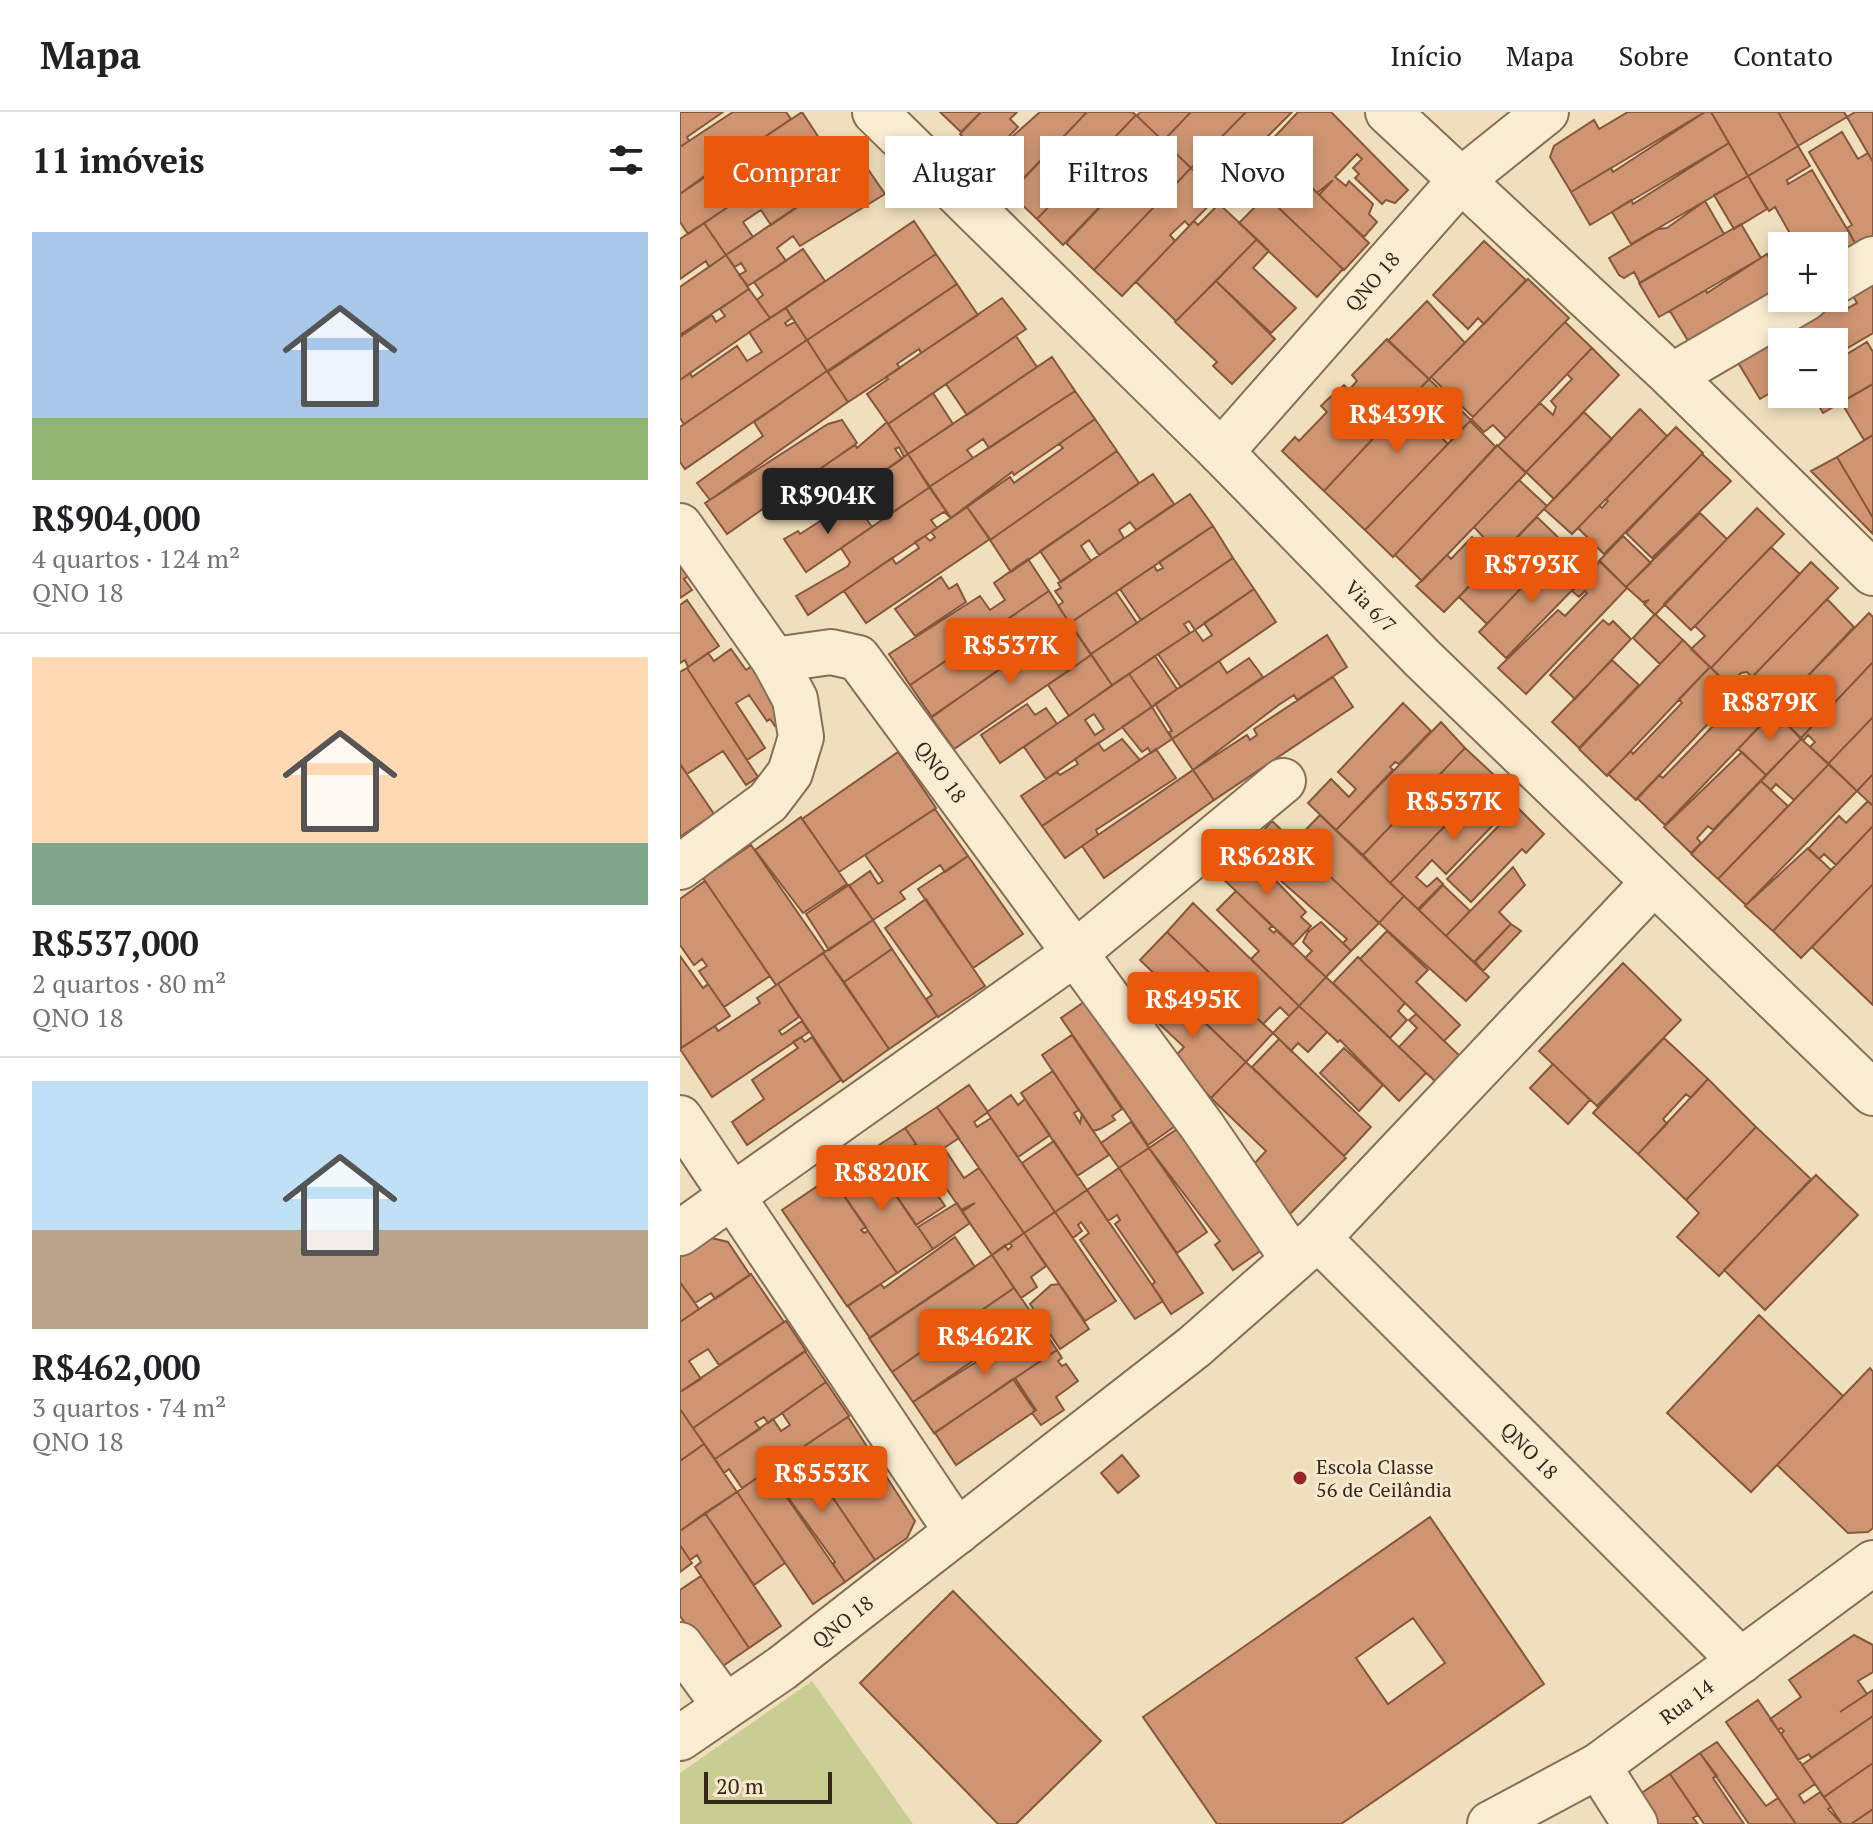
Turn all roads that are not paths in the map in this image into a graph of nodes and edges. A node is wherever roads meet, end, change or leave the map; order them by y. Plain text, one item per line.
1 (875, 112) edge
2 (1388, 112) edge
3 (1546, 112) edge
4 (1460, 181) junction
5 (1873, 259) edge
6 (1848, 274) edge
7 (1782, 312) edge
8 (1672, 376) junction
9 (1221, 452) junction
10 (680, 526) edge
11 (1873, 573) edge
12 (774, 660) junction
13 (1283, 781) dead end
14 (680, 867) edge
15 (1653, 883) junction
16 (1074, 954) junction
17 (1872, 1091) edge
18 (680, 1118) edge
19 (734, 1197) junction
20 (680, 1233) edge
21 (1305, 1249) junction
22 (957, 1532) junction
23 (1870, 1574) edge
24 (680, 1645) edge
25 (1741, 1661) junction
26 (725, 1706) junction
27 (680, 1738) edge
28 (1598, 1766) junction
29 (1490, 1824) edge
30 (1635, 1824) edge

1 - 9 street, Via 6/7
2 - 4 street
3 - 4 street, QNO 18
4 - 8 street
4 - 9 street, QNO 18
5 - 6 street
7 - 8 street
8 - 11 street
9 - 15 street, Via 6/7
10 - 12 street
12 - 14 street
12 - 16 street, QNO 18
13 - 16 street
15 - 17 street, Via 6/7
15 - 21 street, QNO 18
16 - 19 street
16 - 21 street, QNO 18
18 - 19 street
19 - 20 street
19 - 22 street
21 - 22 street, QNO 18
21 - 25 street, QNO 18
22 - 26 street, QNO 18
23 - 25 street, Rua 14
24 - 26 street
25 - 28 street, Rua 14
26 - 27 street, QNO 18
28 - 29 street, Rua 14
28 - 30 street

